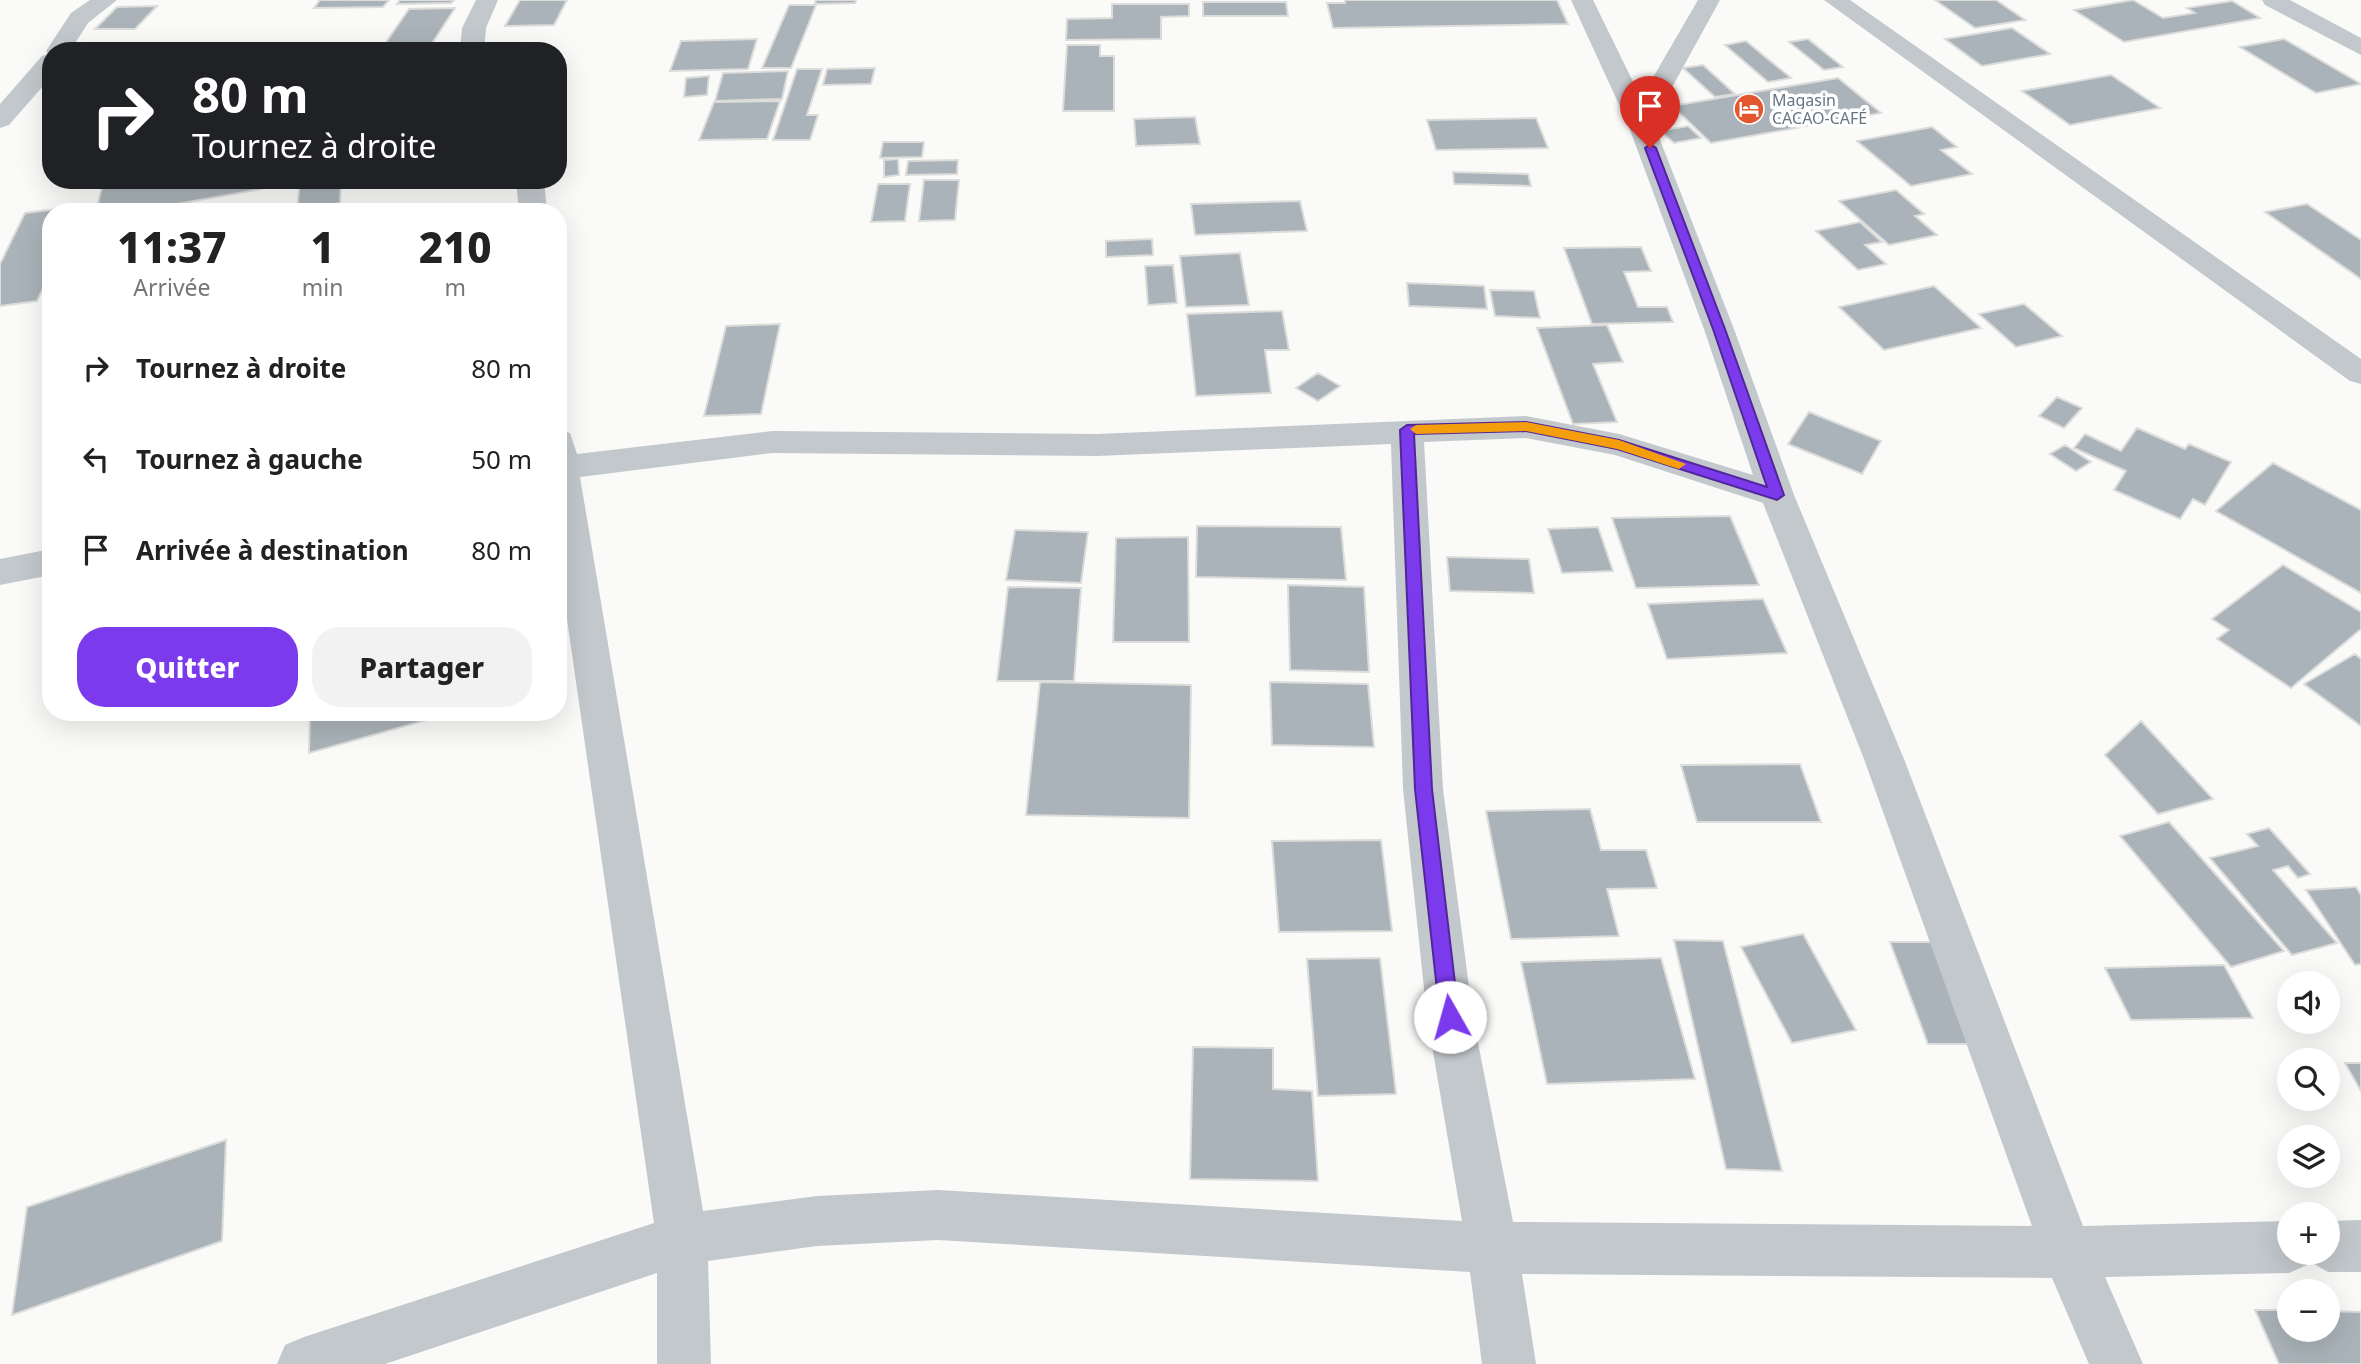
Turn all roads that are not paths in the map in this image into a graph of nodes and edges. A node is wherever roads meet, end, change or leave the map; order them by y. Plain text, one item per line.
1 (106, 0) edge
2 (487, 0) edge
3 (1582, 0) edge
4 (1709, 0) edge
5 (1835, 0) edge
6 (2273, 0) edge
7 (64, 42) edge
8 (473, 42) edge
9 (2361, 48) edge
10 (42, 71) edge
11 (0, 120) edge
12 (1640, 122) junction
13 (2361, 374) edge
14 (1407, 430) junction
15 (567, 458) edge
16 (1777, 495) junction
17 (567, 510) edge
18 (42, 564) edge
19 (0, 572) edge
20 (682, 1238) junction
21 (2340, 1246) edge
22 (2361, 1246) edge
23 (2277, 1247) edge
24 (1492, 1248) junction
25 (2067, 1252) junction
26 (304, 1364) edge
27 (684, 1364) edge
28 (1509, 1364) edge
29 (2116, 1364) edge

1 - 7 street
2 - 8 street
3 - 12 street
4 - 12 street
5 - 13 street
6 - 9 street
10 - 11 street
12 - 16 street
14 - 15 street
14 - 16 street
14 - 24 street
16 - 25 street
17 - 20 street
18 - 19 street
20 - 24 street
20 - 26 street
20 - 27 street
21 - 22 street
23 - 25 street
24 - 25 street
24 - 28 street
25 - 29 street

